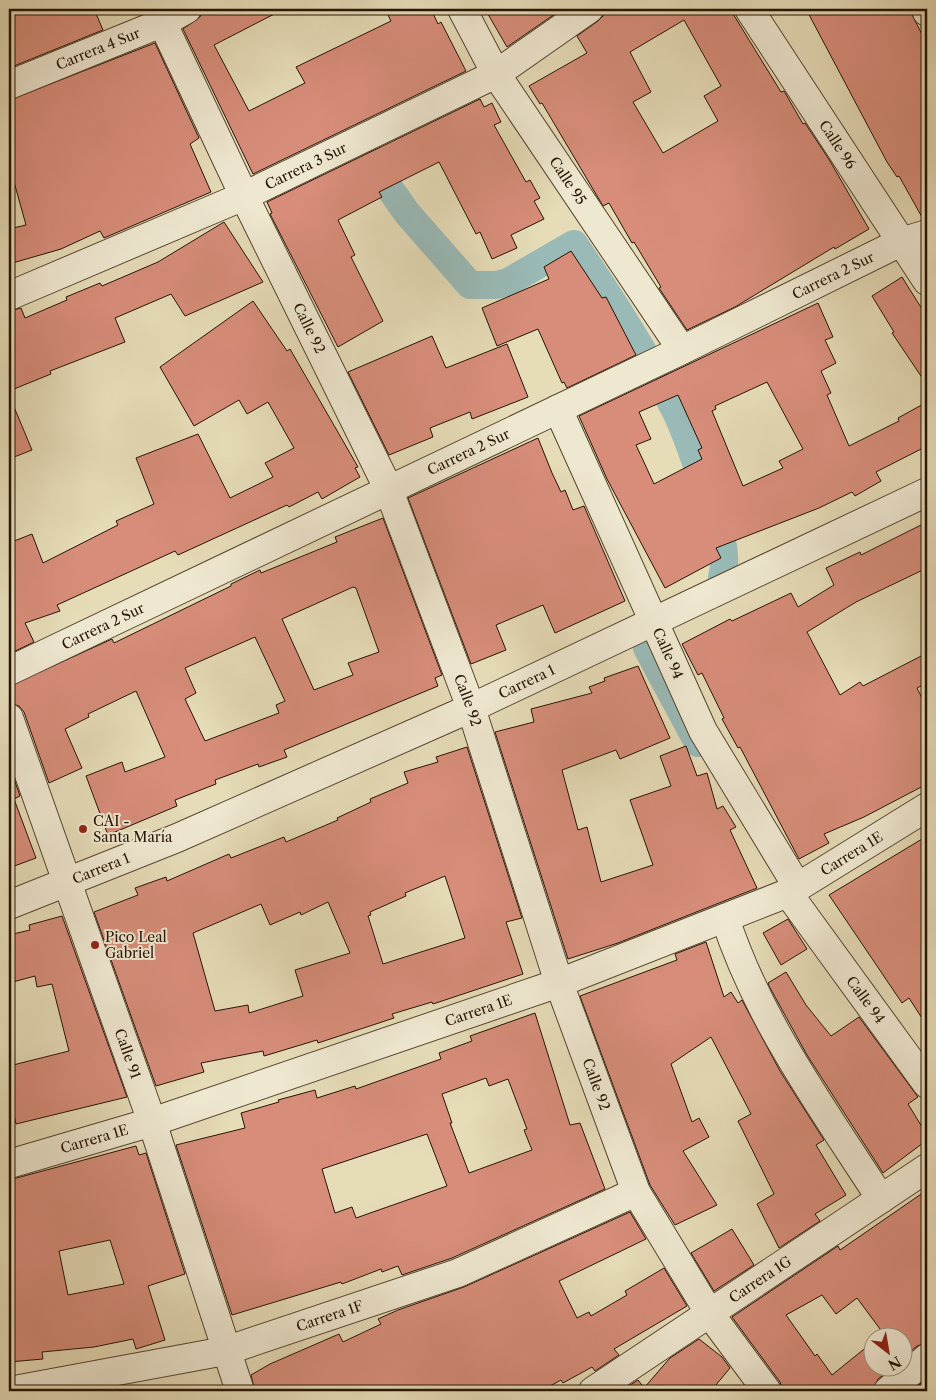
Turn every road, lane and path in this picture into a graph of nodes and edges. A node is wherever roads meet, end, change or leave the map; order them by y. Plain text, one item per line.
1 (462, 9) edge
2 (589, 9) edge
3 (749, 9) edge
4 (169, 13) edge
5 (496, 74) junction
6 (9, 85) edge
7 (244, 196) junction
8 (927, 234) edge
9 (901, 242) junction
10 (927, 281) edge
11 (9, 296) edge
12 (682, 350) junction
13 (558, 409) junction
14 (388, 488) junction
15 (927, 492) edge
16 (654, 620) junction
17 (9, 671) edge
18 (472, 708) junction
19 (9, 718) edge
20 (927, 807) edge
21 (67, 882) junction
22 (792, 889) junction
23 (9, 905) edge
24 (724, 918) junction
25 (558, 983) junction
26 (927, 1084) edge
27 (152, 1122) junction
28 (9, 1164) edge
29 (927, 1168) edge
30 (636, 1192) junction
31 (881, 1199) junction
32 (710, 1314) junction
33 (225, 1351) junction
34 (927, 1358) edge
35 (9, 1391) edge
36 (240, 1391) edge
37 (593, 1391) edge
38 (767, 1391) edge
39 (888, 1391) edge

1 - 5 street, Calle 95
2 - 5 street, Carrera 3 Sur
3 - 9 street, Calle 96
4 - 6 street, Carrera 4 Sur
4 - 7 street, Calle 92
5 - 7 street, Carrera 3 Sur
5 - 12 street, Calle 95
7 - 11 street, Carrera 3 Sur
7 - 14 street, Calle 92
8 - 9 street, Carrera 2 Sur
9 - 10 street, Calle 96
9 - 12 street, Carrera 2 Sur
12 - 13 street, Carrera 2 Sur
13 - 14 street, Carrera 2 Sur
13 - 16 street, Calle 94
14 - 17 street, Carrera 2 Sur
14 - 18 street, Calle 92
15 - 16 street, Carrera 1
16 - 18 street, Carrera 1
16 - 22 street, Calle 94
18 - 21 street, Carrera 1
18 - 25 street, Calle 92
19 - 21 street, Calle 91
20 - 22 street, Carrera 1E
21 - 23 street, Carrera 1
21 - 27 street, Calle 91
22 - 24 street, Carrera 1E
22 - 26 street, Calle 94
24 - 25 street, Carrera 1E
24 - 31 street
25 - 27 street, Carrera 1E
25 - 30 street, Calle 92
27 - 28 street, Carrera 1E
27 - 33 street, Calle 91
29 - 31 street, Carrera 1G
30 - 32 street, Calle 92
30 - 33 street, Carrera 1F
31 - 32 street, Carrera 1G
32 - 37 street, Carrera 1G
32 - 38 street, Calle 92
33 - 35 street, Carrera 1F
33 - 36 street, Calle 91
34 - 39 street

